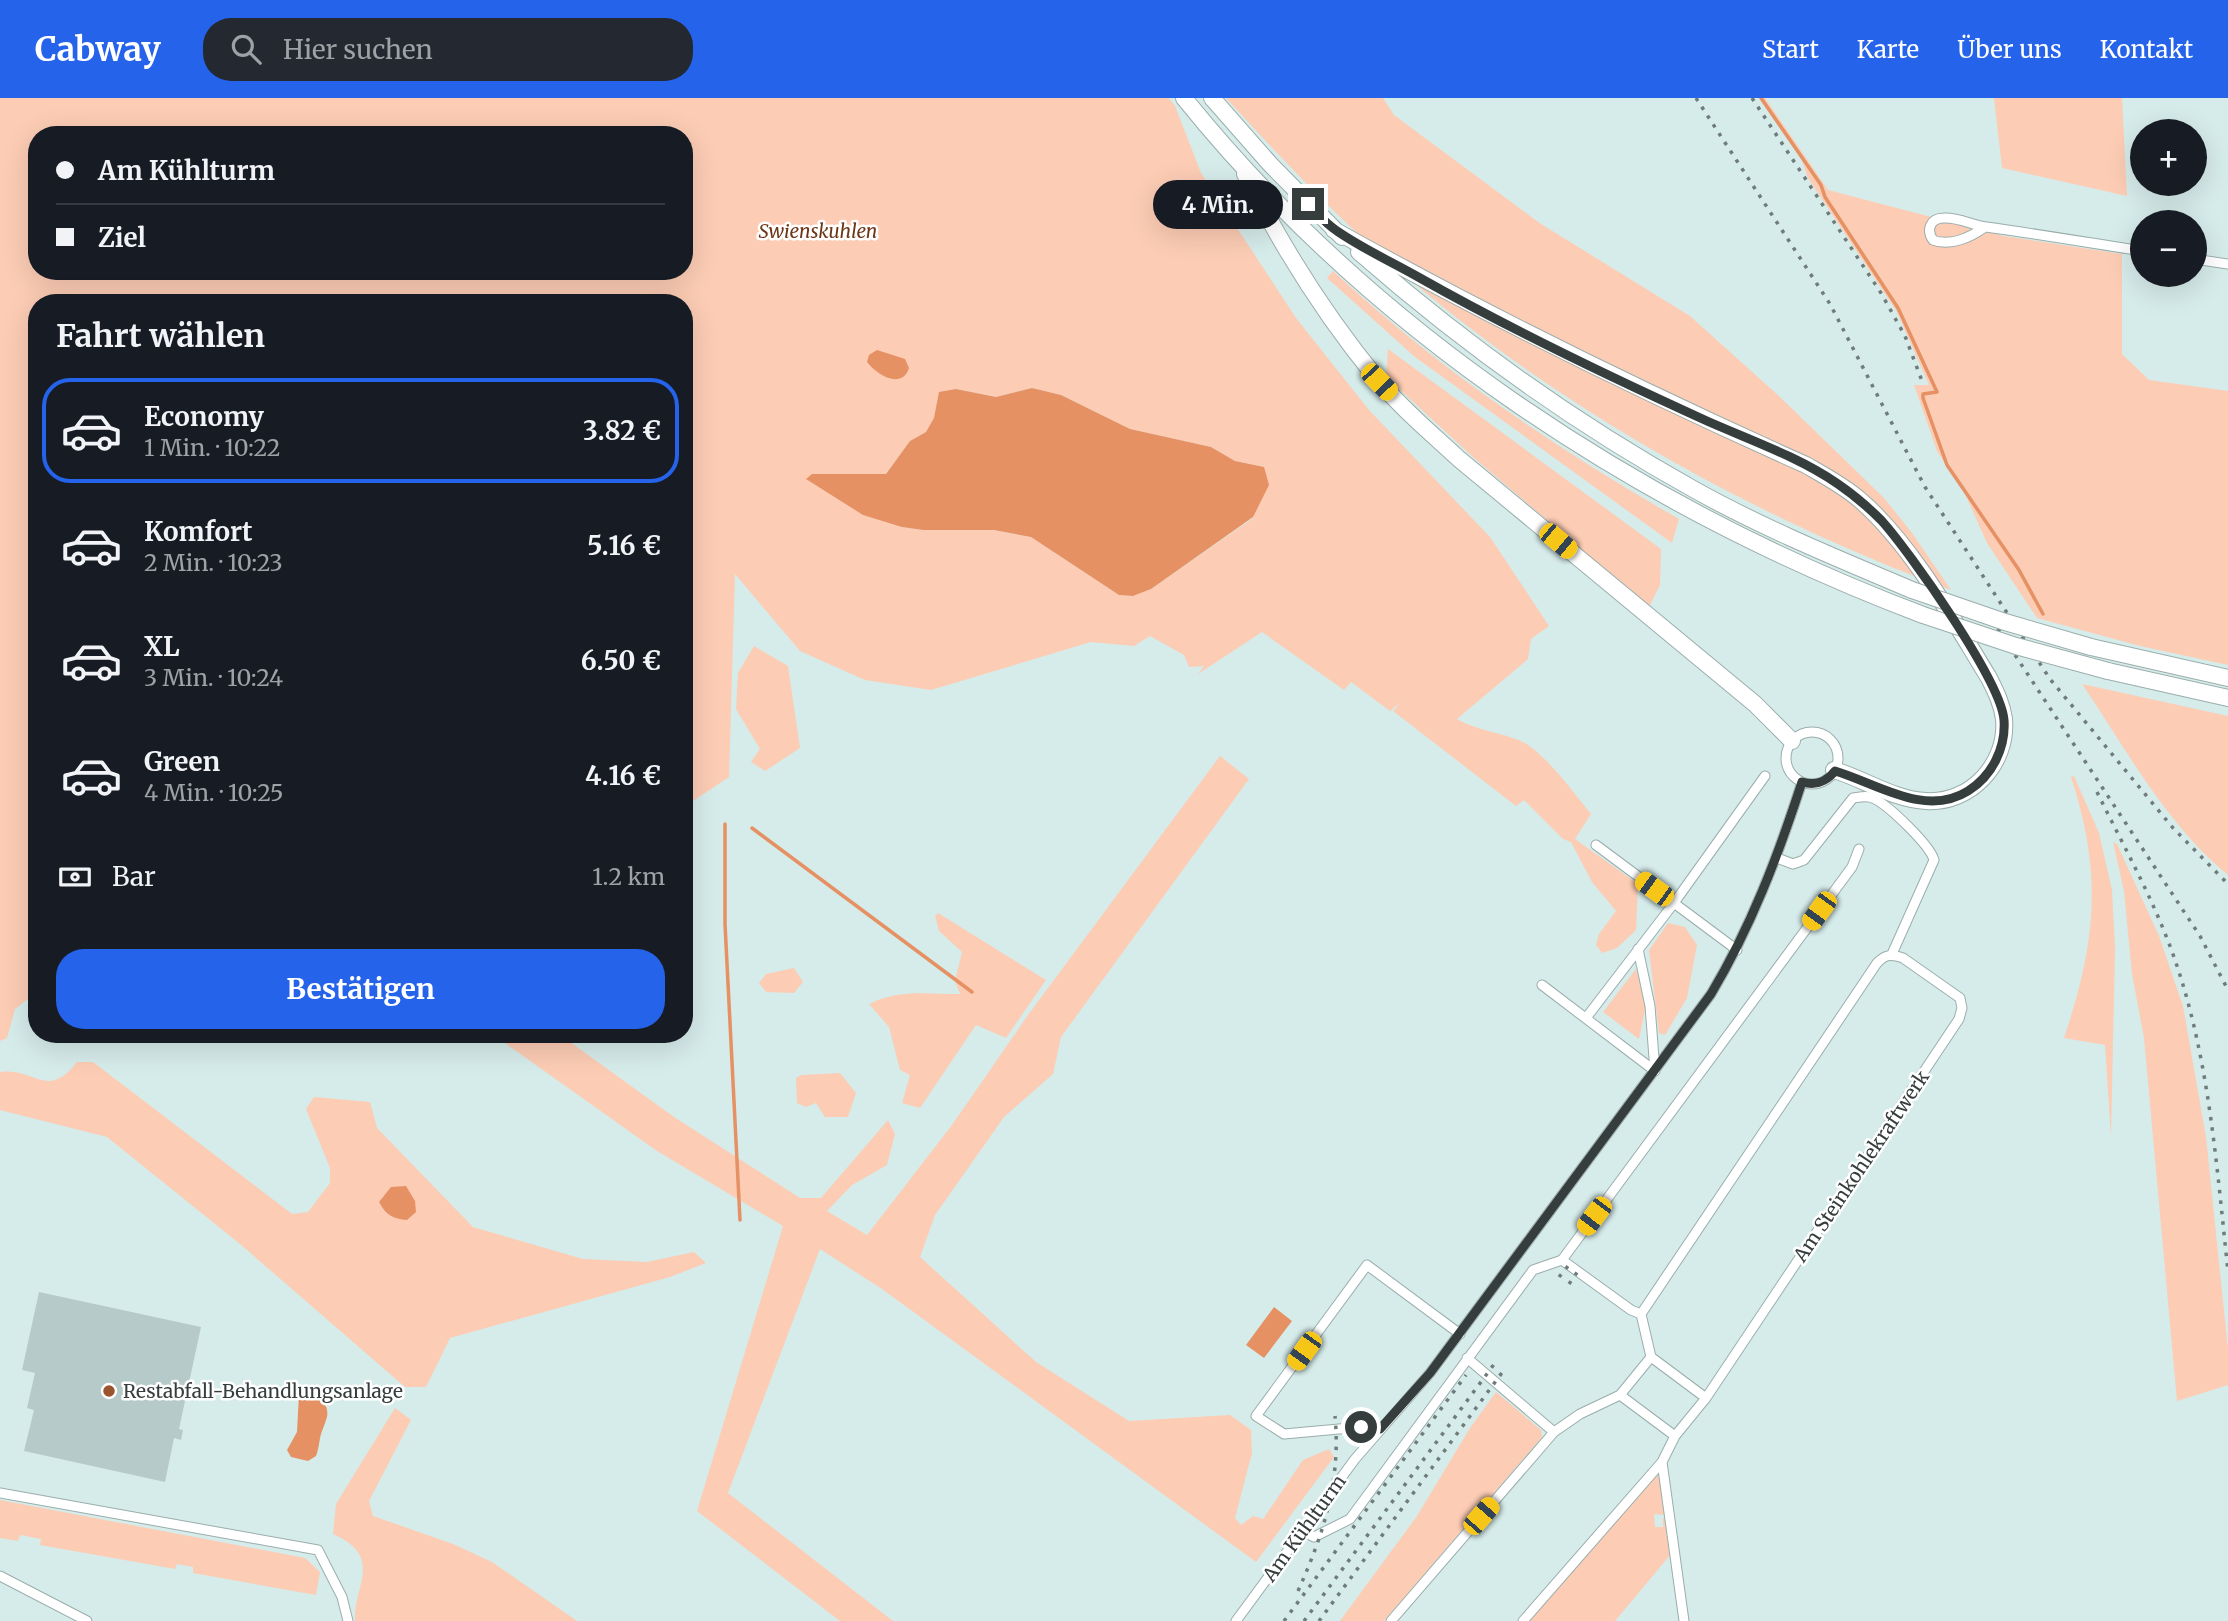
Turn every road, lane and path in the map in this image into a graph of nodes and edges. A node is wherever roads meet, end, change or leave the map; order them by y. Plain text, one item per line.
1 (1184, 98) edge
2 (1212, 98) edge
3 (1237, 159) junction
4 (1985, 227) junction
5 (1334, 230) junction
6 (2130, 249) edge
7 (2207, 261) edge
8 (2228, 264) edge
9 (2228, 678) edge
10 (2228, 698) edge
11 (1792, 741) junction
12 (1835, 771) junction
13 (1765, 776) dead end
14 (1802, 782) junction
15 (1595, 845) dead end
16 (1859, 849) dead end
17 (1777, 858) junction
18 (1674, 903) junction
19 (1638, 949) junction
20 (1737, 950) junction
21 (1892, 954) junction
22 (1542, 985) dead end
23 (1586, 1018) junction
24 (1655, 1071) junction
25 (1562, 1259) junction
26 (1641, 1314) junction
27 (1460, 1334) junction
28 (1651, 1357) junction
29 (1467, 1358) junction
30 (1620, 1395) junction
31 (1706, 1398) junction
32 (1380, 1429) junction
33 (1554, 1432) junction
34 (1675, 1436) junction
35 (1662, 1462) junction
36 (0, 1493) edge
37 (1302, 1531) junction
38 (0, 1576) edge
39 (87, 1621) edge
40 (348, 1621) edge
41 (1236, 1621) edge
42 (1391, 1621) edge
43 (1523, 1621) edge
44 (1684, 1621) edge

1 - 3 highway
2 - 5 highway
3 - 10 highway, bridge
3 - 11 highway
4 - 4 street
4 - 6 street
5 - 9 highway, bridge
5 - 12 highway
7 - 8 street
11 - 12 street
11 - 14 street
12 - 14 street
13 - 18 street
14 - 17 street, Am Kühlturm
15 - 18 street
16 - 25 street
17 - 20 street, Am Kühlturm
17 - 21 street
18 - 19 street
18 - 20 street
19 - 23 street
19 - 24 street
20 - 24 street, Am Kühlturm
21 - 26 street
21 - 31 street, Am Steinkohlekraftwerk
22 - 23 street
23 - 24 street
24 - 27 street, Am Kühlturm
25 - 26 street
25 - 29 street
26 - 28 street
27 - 32 street, Am Kühlturm
27 - 32 street
28 - 30 street
28 - 31 street
29 - 33 street
29 - 37 street
30 - 33 street
30 - 34 street
31 - 34 street, Am Steinkohlekraftwerk
32 - 37 street, Am Kühlturm
33 - 42 street
34 - 35 street, Am Steinkohlekraftwerk
35 - 43 street, Am Steinkohlekraftwerk
35 - 44 street
36 - 40 street
37 - 41 street, Am Kühlturm
38 - 39 street

